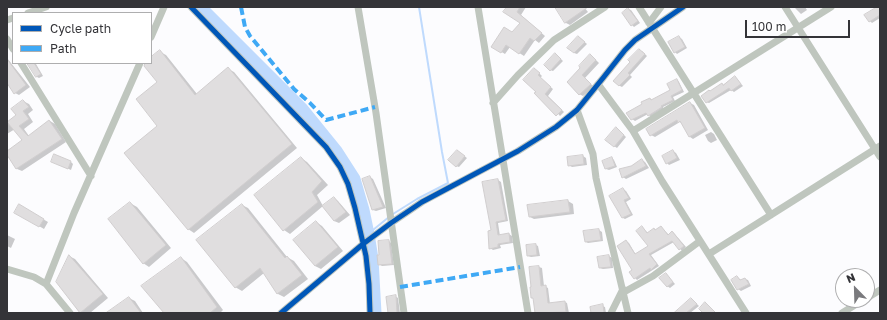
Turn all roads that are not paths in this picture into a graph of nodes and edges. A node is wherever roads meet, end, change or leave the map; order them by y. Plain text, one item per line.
1 (46, 7) edge
2 (164, 7) edge
3 (191, 7) edge
4 (358, 7) edge
5 (478, 7) edge
6 (605, 7) edge
7 (639, 7) edge
8 (661, 7) edge
9 (683, 7) edge
10 (785, 7) edge
11 (831, 7) edge
12 (31, 12) edge
13 (651, 25) junction
14 (799, 27) junction
15 (152, 35) edge
16 (22, 64) edge
17 (140, 64) edge
18 (598, 84) junction
19 (694, 93) junction
20 (493, 103) junction
21 (577, 110) junction
22 (633, 131) junction
23 (877, 147) edge
24 (880, 157) edge
25 (502, 159) junction
26 (91, 176) junction
27 (771, 215) junction
28 (390, 219) junction
29 (700, 241) junction
30 (365, 243) junction
31 (709, 254) junction
32 (7, 269) edge
33 (46, 284) junction
34 (623, 290) junction
35 (70, 313) edge
36 (281, 313) edge
37 (370, 313) edge
38 (404, 313) edge
39 (528, 313) edge
40 (611, 313) edge
41 (628, 313) edge
42 (746, 313) edge

1 - 12 street
2 - 15 street
3 - 30 street
4 - 28 street
5 - 20 street
6 - 20 street
7 - 13 street
8 - 13 street
9 - 13 street
10 - 14 street
11 - 14 street
13 - 18 street
13 - 19 street
14 - 19 street
14 - 23 street
16 - 26 street
17 - 26 street
18 - 21 street
18 - 22 street
19 - 22 street
19 - 27 street
20 - 25 street
21 - 25 street
21 - 34 street
22 - 29 street
23 - 24 street
23 - 27 street
25 - 28 street
25 - 39 street
26 - 33 street
27 - 31 street
28 - 30 street
28 - 38 street
29 - 31 street
29 - 34 street
30 - 36 street
30 - 37 street
31 - 42 street
32 - 33 street
33 - 35 street
34 - 40 street
34 - 41 street

